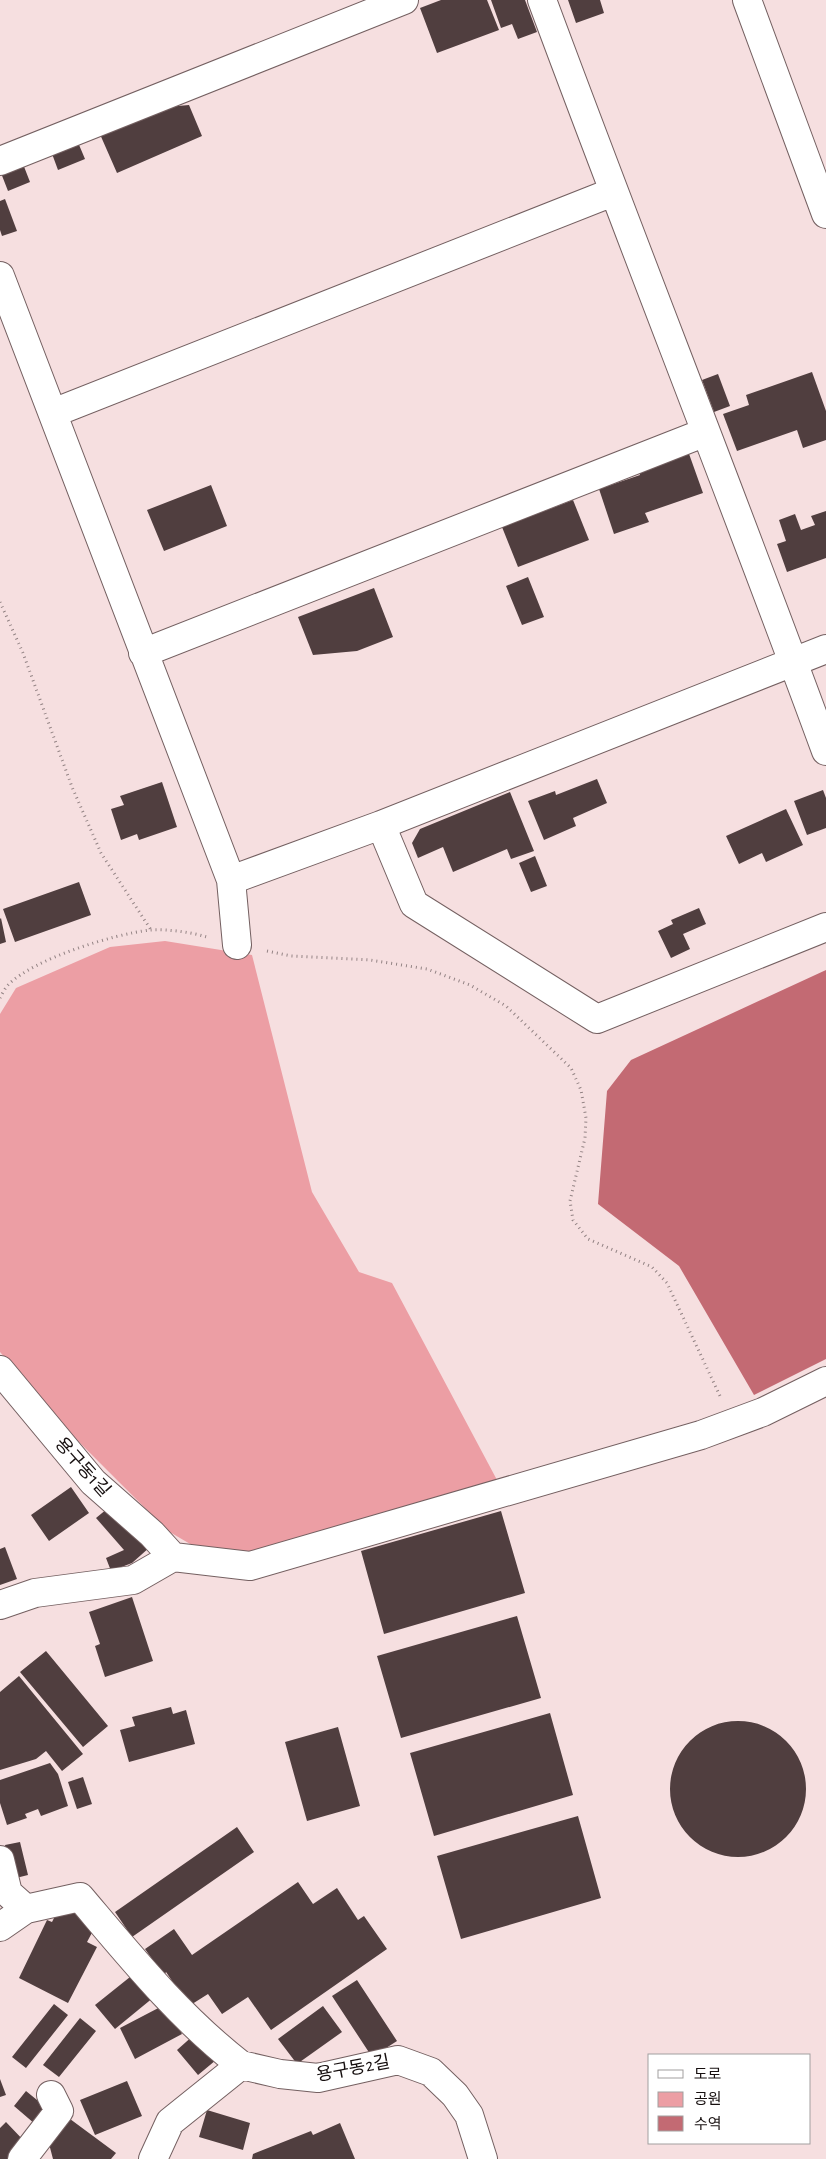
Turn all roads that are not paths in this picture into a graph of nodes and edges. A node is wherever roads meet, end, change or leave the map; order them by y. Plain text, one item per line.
1 (404, 0) edge
2 (542, 0) edge
3 (747, 0) edge
4 (0, 161) edge
5 (613, 192) junction
6 (826, 214) edge
7 (0, 276) edge
8 (53, 413) junction
9 (706, 432) junction
10 (826, 649) edge
11 (143, 653) junction
12 (793, 661) junction
13 (826, 751) edge
14 (381, 825) junction
15 (231, 880) junction
16 (826, 927) edge
17 (238, 945) road end
18 (0, 1370) edge
19 (826, 1381) edge
20 (173, 1557) junction
21 (0, 1605) edge
22 (0, 1860) edge
23 (26, 1909) junction
24 (0, 1927) edge
25 (240, 2065) junction
26 (51, 2095) dead end
27 (28, 2157) edge
28 (153, 2159) edge
29 (483, 2159) edge

1 - 4 street
2 - 5 street
3 - 6 street
5 - 8 street
5 - 9 street
7 - 8 street
8 - 11 street
9 - 11 street
9 - 12 street
10 - 12 street
11 - 15 street
12 - 13 street
12 - 14 street
14 - 15 street
14 - 16 street
15 - 17 street
18 - 20 street, 용구동1길
19 - 20 street
20 - 21 street
22 - 23 street
23 - 24 street
23 - 25 street
25 - 28 street
25 - 29 street, 용구동2길
26 - 27 street

